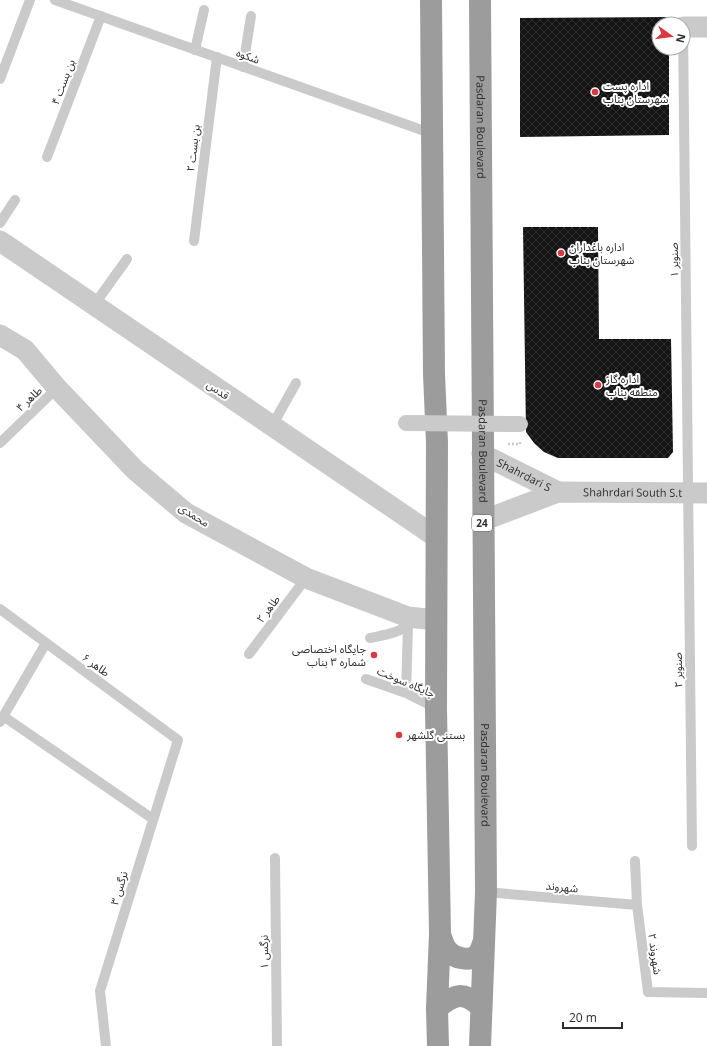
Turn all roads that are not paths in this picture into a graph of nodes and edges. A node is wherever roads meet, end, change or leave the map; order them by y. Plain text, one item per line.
1 (30, 0) edge
2 (55, 0) edge
3 (431, 0) edge
4 (480, 0) edge
5 (204, 10) dead end
6 (101, 16) junction
7 (251, 16) dead end
8 (691, 27) edge
9 (707, 27) edge
10 (195, 50) junction
11 (684, 56) edge
12 (217, 57) junction
13 (243, 67) junction
14 (0, 79) edge
15 (432, 134) junction
16 (47, 157) dead end
17 (15, 200) dead end
18 (0, 223) edge
19 (0, 241) edge
20 (194, 241) dead end
21 (127, 260) dead end
22 (94, 305) junction
23 (0, 335) edge
24 (296, 383) dead end
25 (58, 388) junction
26 (406, 423) dead end
27 (520, 424) dead end
28 (272, 426) junction
29 (0, 443) edge
30 (482, 454) junction
31 (558, 492) junction
32 (697, 493) edge
33 (482, 521) junction
34 (436, 537) junction
35 (306, 578) junction
36 (0, 609) edge
37 (420, 621) junction
38 (370, 638) dead end
39 (46, 643) junction
40 (249, 654) dead end
41 (366, 679) dead end
42 (406, 693) junction
43 (436, 708) junction
44 (2, 719) edge
45 (178, 740) joint
46 (153, 819) junction
47 (692, 846) dead end
48 (275, 858) dead end
49 (635, 861) dead end
50 (486, 892) junction
51 (637, 905) junction
52 (440, 934) junction
53 (484, 941) junction
54 (707, 993) edge
55 (480, 1006) junction
56 (438, 1008) junction
57 (106, 1046) edge
58 (278, 1046) edge
59 (438, 1046) edge
60 (480, 1046) edge

1 - 14 lane
2 - 6 lane, شکوه
3 - 15 highway
4 - 30 highway, Pasdaran Boulevard / 24
5 - 10 lane
6 - 10 lane, شکوه
6 - 16 lane, بن بست ۴
7 - 13 lane
8 - 9 street
10 - 12 lane, شکوه
11 - 32 lane, صنوبر ۱
12 - 13 lane, شکوه
12 - 20 lane, بن بست ۲
13 - 15 lane, شکوه
15 - 34 highway
17 - 18 lane
19 - 22 street, قدس
21 - 22 lane
22 - 28 street, قدس
23 - 25 street, محمدی
24 - 28 lane
25 - 29 lane, طاهر ۴
25 - 35 street, محمدی
26 - 27 street, bridge
28 - 34 street, قدس
30 - 31 street, Shahrdari S
30 - 33 highway, Pasdaran Boulevard / 24
31 - 32 street, Shahrdari South S.t
31 - 33 street, Shahrdari S
32 - 47 lane, صنوبر ۲
33 - 50 highway, Pasdaran Boulevard / 24
34 - 37 highway
35 - 37 street, محمدی
35 - 40 lane, طاهر ۲
36 - 39 lane, طاهر ۶
37 - 38 lane
37 - 42 lane
37 - 43 highway
39 - 44 lane
39 - 45 lane, طاهر ۶
41 - 42 lane, جایگاه سوخت
42 - 43 lane, جایگاه سوخت
43 - 52 highway
44 - 46 lane
45 - 46 lane, نرگس ۳
46 - 57 lane, نرگس ۳
48 - 58 lane, نرگس ۱
49 - 51 lane, شهروند ۲
50 - 51 lane, شهروند
50 - 53 highway, Pasdaran Boulevard / 24
51 - 54 lane, شهروند ۲
52 - 53 highway
52 - 56 highway
53 - 55 highway, Pasdaran Boulevard / 24
55 - 56 highway
55 - 60 highway, Pasdaran Boulevard / 24
56 - 59 highway

